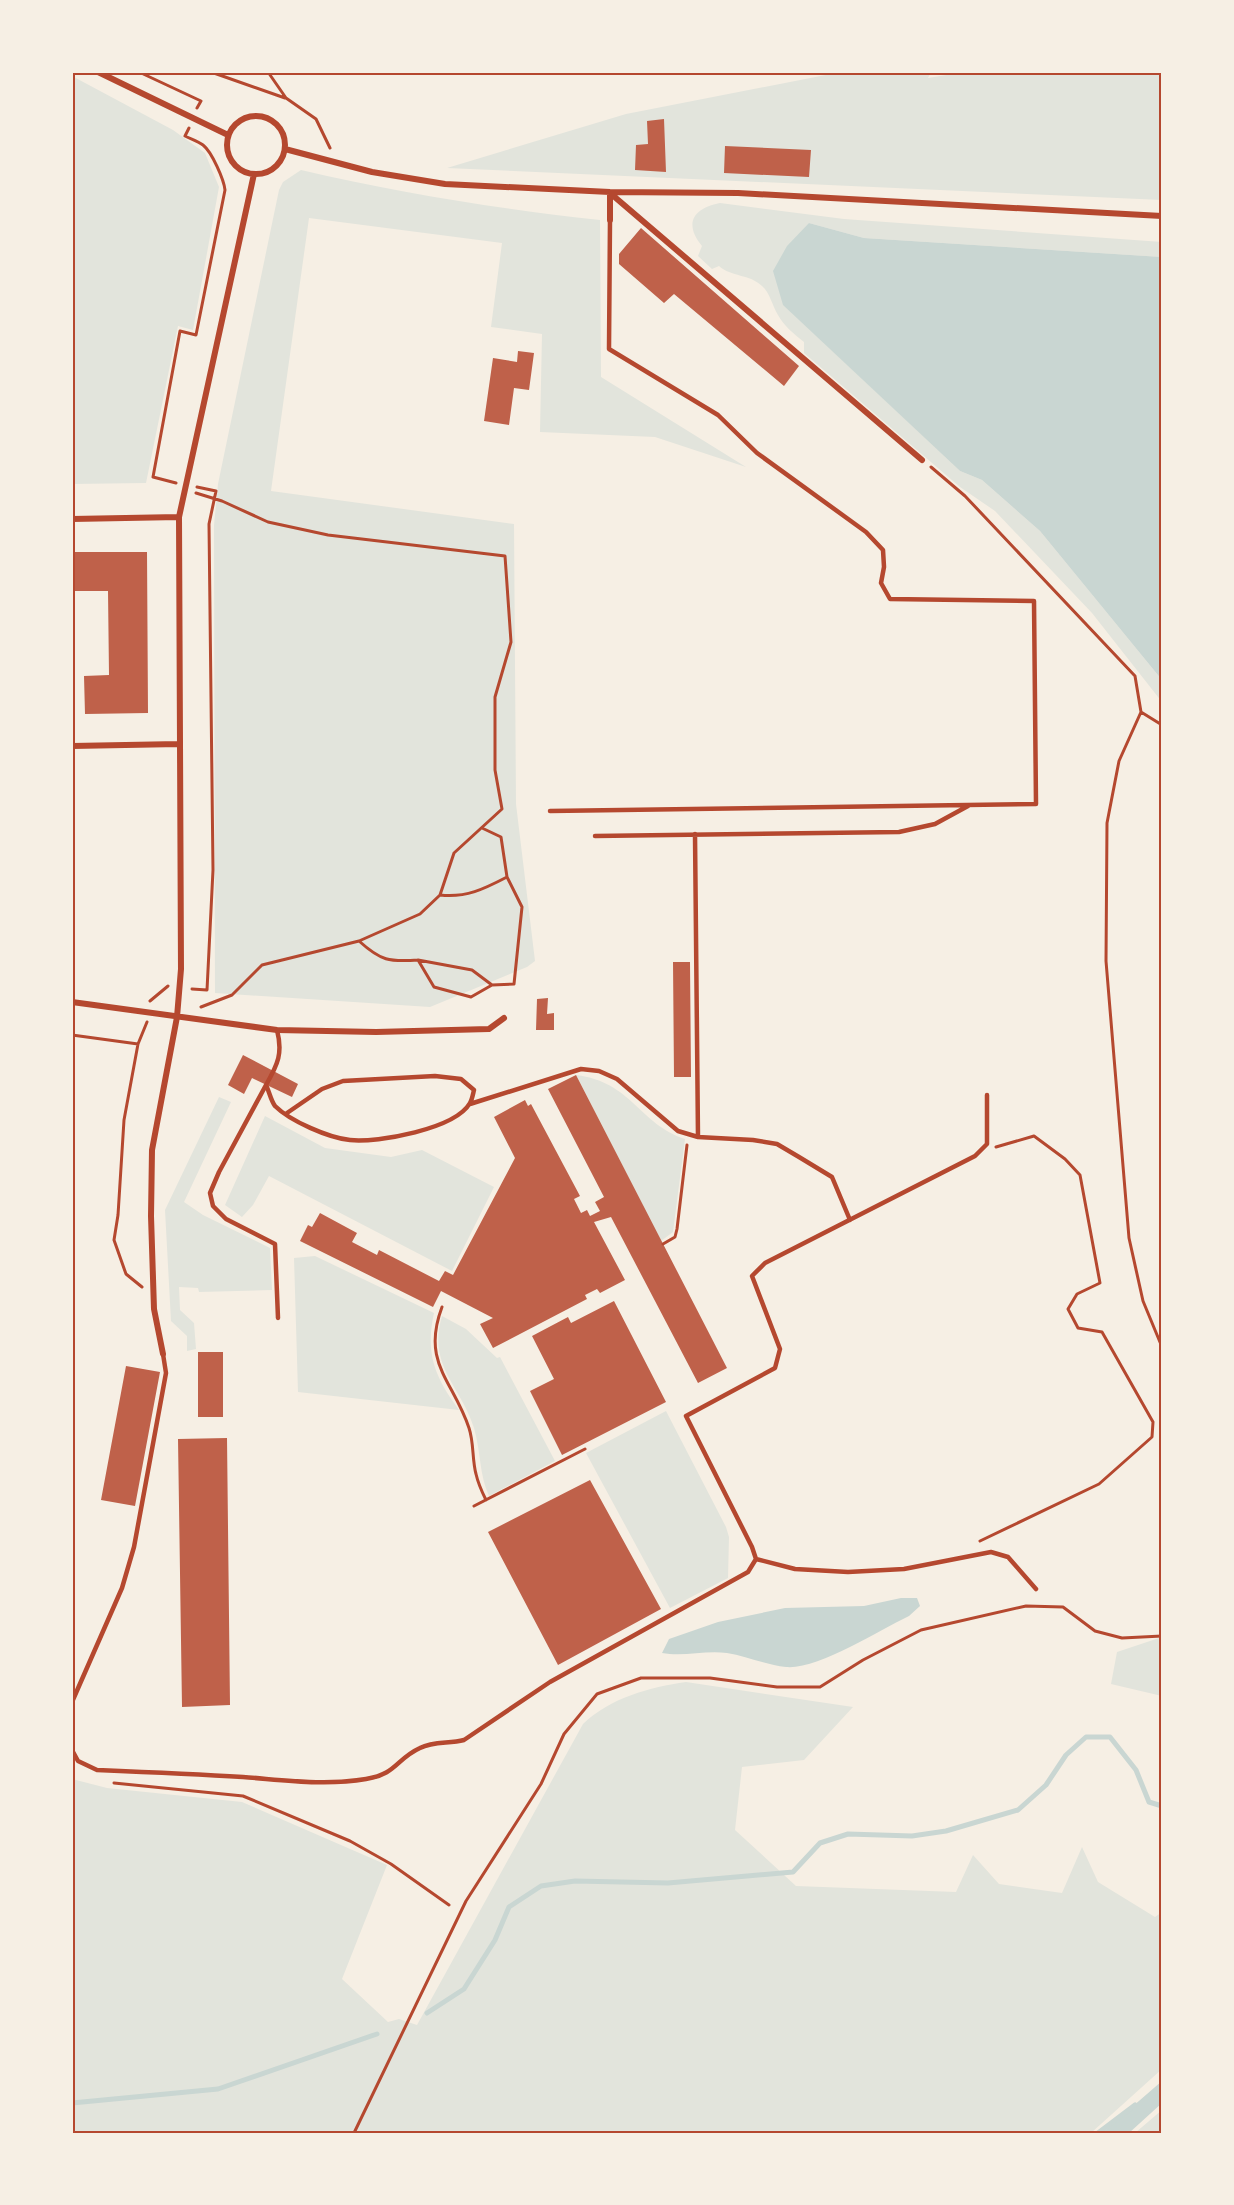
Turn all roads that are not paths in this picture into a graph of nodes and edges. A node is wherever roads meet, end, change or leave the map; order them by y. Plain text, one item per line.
1 (98, 72) edge
2 (228, 135) junction
3 (285, 149) junction
4 (254, 174) junction
5 (610, 192) junction
6 (1162, 216) edge
7 (609, 220) joint
8 (922, 460) road end
9 (179, 517) junction
10 (72, 519) edge
11 (179, 744) junction
12 (72, 746) edge
13 (971, 805) junction
14 (550, 811) dead end
15 (695, 834) junction
16 (595, 836) dead end
17 (72, 1002) edge
18 (177, 1017) junction
19 (504, 1018) dead end
20 (277, 1030) junction
21 (266, 1085) junction
22 (987, 1095) dead end
23 (470, 1104) junction
24 (287, 1113) junction
25 (698, 1137) junction
26 (850, 1220) junction
27 (278, 1318) dead end
28 (163, 1354) joint
29 (756, 1559) junction
30 (1036, 1589) dead end
31 (72, 1701) edge
32 (72, 1750) edge

1 - 2 street
2 - 3 street
2 - 4 street
3 - 4 street
3 - 5 street
4 - 9 street
5 - 6 street
5 - 7 street
5 - 8 street
7 - 13 lane
9 - 10 street
9 - 11 street
11 - 12 street
11 - 18 street
13 - 14 lane
13 - 15 lane
15 - 16 lane
15 - 25 lane
17 - 18 street
18 - 20 street
18 - 28 street
19 - 20 street
20 - 21 lane
21 - 24 lane
21 - 27 lane
22 - 26 lane
23 - 24 lane
23 - 24 lane
23 - 25 lane
25 - 26 lane
26 - 29 lane
28 - 31 lane
29 - 30 lane
29 - 32 lane

